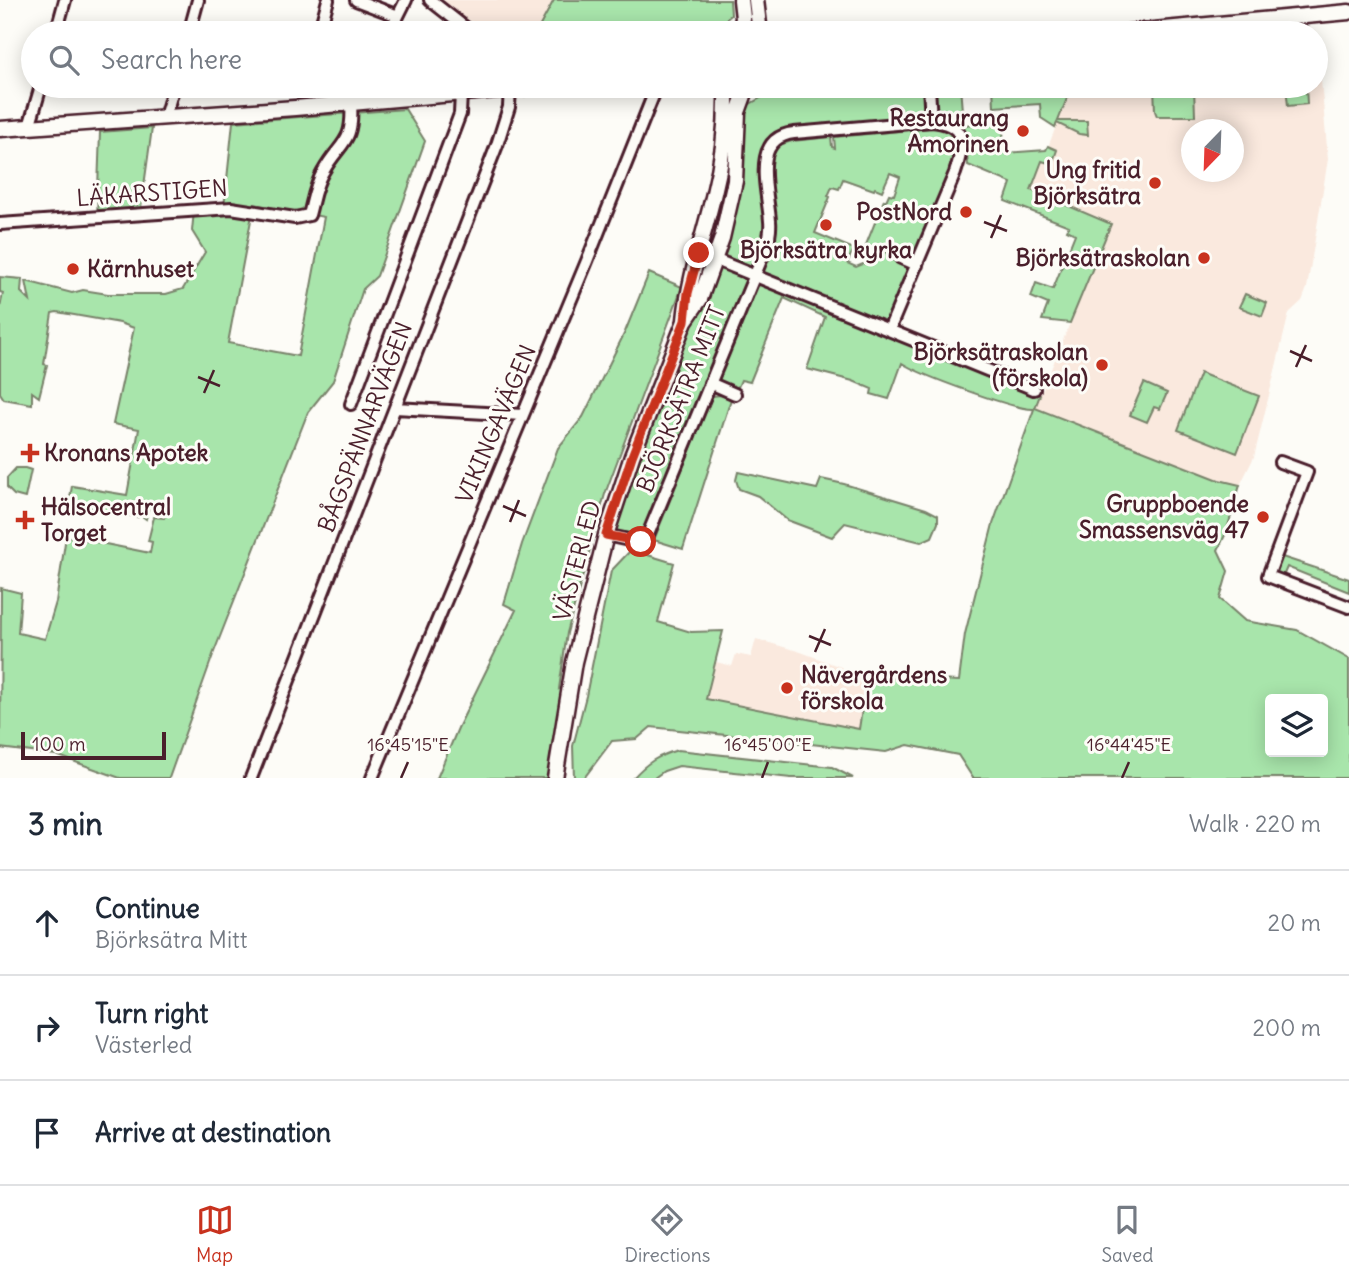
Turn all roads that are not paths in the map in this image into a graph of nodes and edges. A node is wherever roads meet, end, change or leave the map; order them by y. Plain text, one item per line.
1 (65, 0) edge
2 (198, 0) edge
3 (328, 0) edge
4 (356, 0) edge
5 (406, 0) edge
6 (741, 0) edge
7 (756, 0) edge
8 (434, 2) edge
9 (1349, 12) edge
10 (398, 16) junction
11 (59, 21) edge
12 (192, 21) edge
13 (322, 21) edge
14 (396, 21) edge
15 (457, 21) edge
16 (742, 21) edge
17 (759, 21) edge
18 (1251, 21) edge
19 (37, 98) edge
20 (171, 98) edge
21 (406, 98) edge
22 (461, 98) edge
23 (508, 98) edge
24 (652, 98) edge
25 (727, 98) edge
26 (746, 98) edge
27 (930, 98) edge
28 (351, 103) junction
29 (165, 117) junction
30 (931, 121) junction
31 (29, 127) junction
32 (0, 130) edge
33 (0, 224) edge
34 (699, 253) junction
35 (901, 258) dead end
36 (714, 260) junction
37 (917, 265) junction
38 (755, 276) junction
39 (685, 321) junction
40 (889, 330) junction
41 (710, 383) junction
42 (1034, 389) dead end
43 (735, 394) dead end
44 (351, 404) dead end
45 (395, 408) junction
46 (523, 415) junction
47 (1280, 462) dead end
48 (606, 535) junction
49 (1349, 607) edge
50 (562, 738) junction
51 (251, 778) edge
52 (372, 778) edge
53 (555, 778) edge
54 (561, 778) edge

1 - 11 street
2 - 12 street
3 - 13 street
4 - 10 street
5 - 10 street
6 - 16 street
7 - 17 street
8 - 15 street
9 - 18 street
10 - 14 street
19 - 31 street
20 - 29 street
21 - 28 street
22 - 44 street
23 - 45 street, BÅGSPÄNNARVÄGEN
24 - 46 street, VIKINGAVÄGEN
25 - 34 street, VÄSTERLED
26 - 36 street, VÄSTERLED
27 - 30 street
28 - 29 street
28 - 33 street, LÄKARSTIGEN
29 - 31 street
30 - 37 street
30 - 38 street, BJÖRKSÄTRA MITT
31 - 32 street
34 - 36 street
34 - 39 street, VÄSTERLED
35 - 37 street
36 - 38 street
36 - 39 street, VÄSTERLED
37 - 40 street
38 - 40 street
38 - 41 street, BJÖRKSÄTRA MITT
39 - 48 street, VÄSTERLED
40 - 42 street
41 - 43 street
41 - 48 street, BJÖRKSÄTRA MITT
45 - 46 street
45 - 51 street, BÅGSPÄNNARVÄGEN
46 - 52 street, VIKINGAVÄGEN
47 - 49 street
48 - 50 street, VÄSTERLED
50 - 53 street, VÄSTERLED
50 - 54 street, VÄSTERLED

